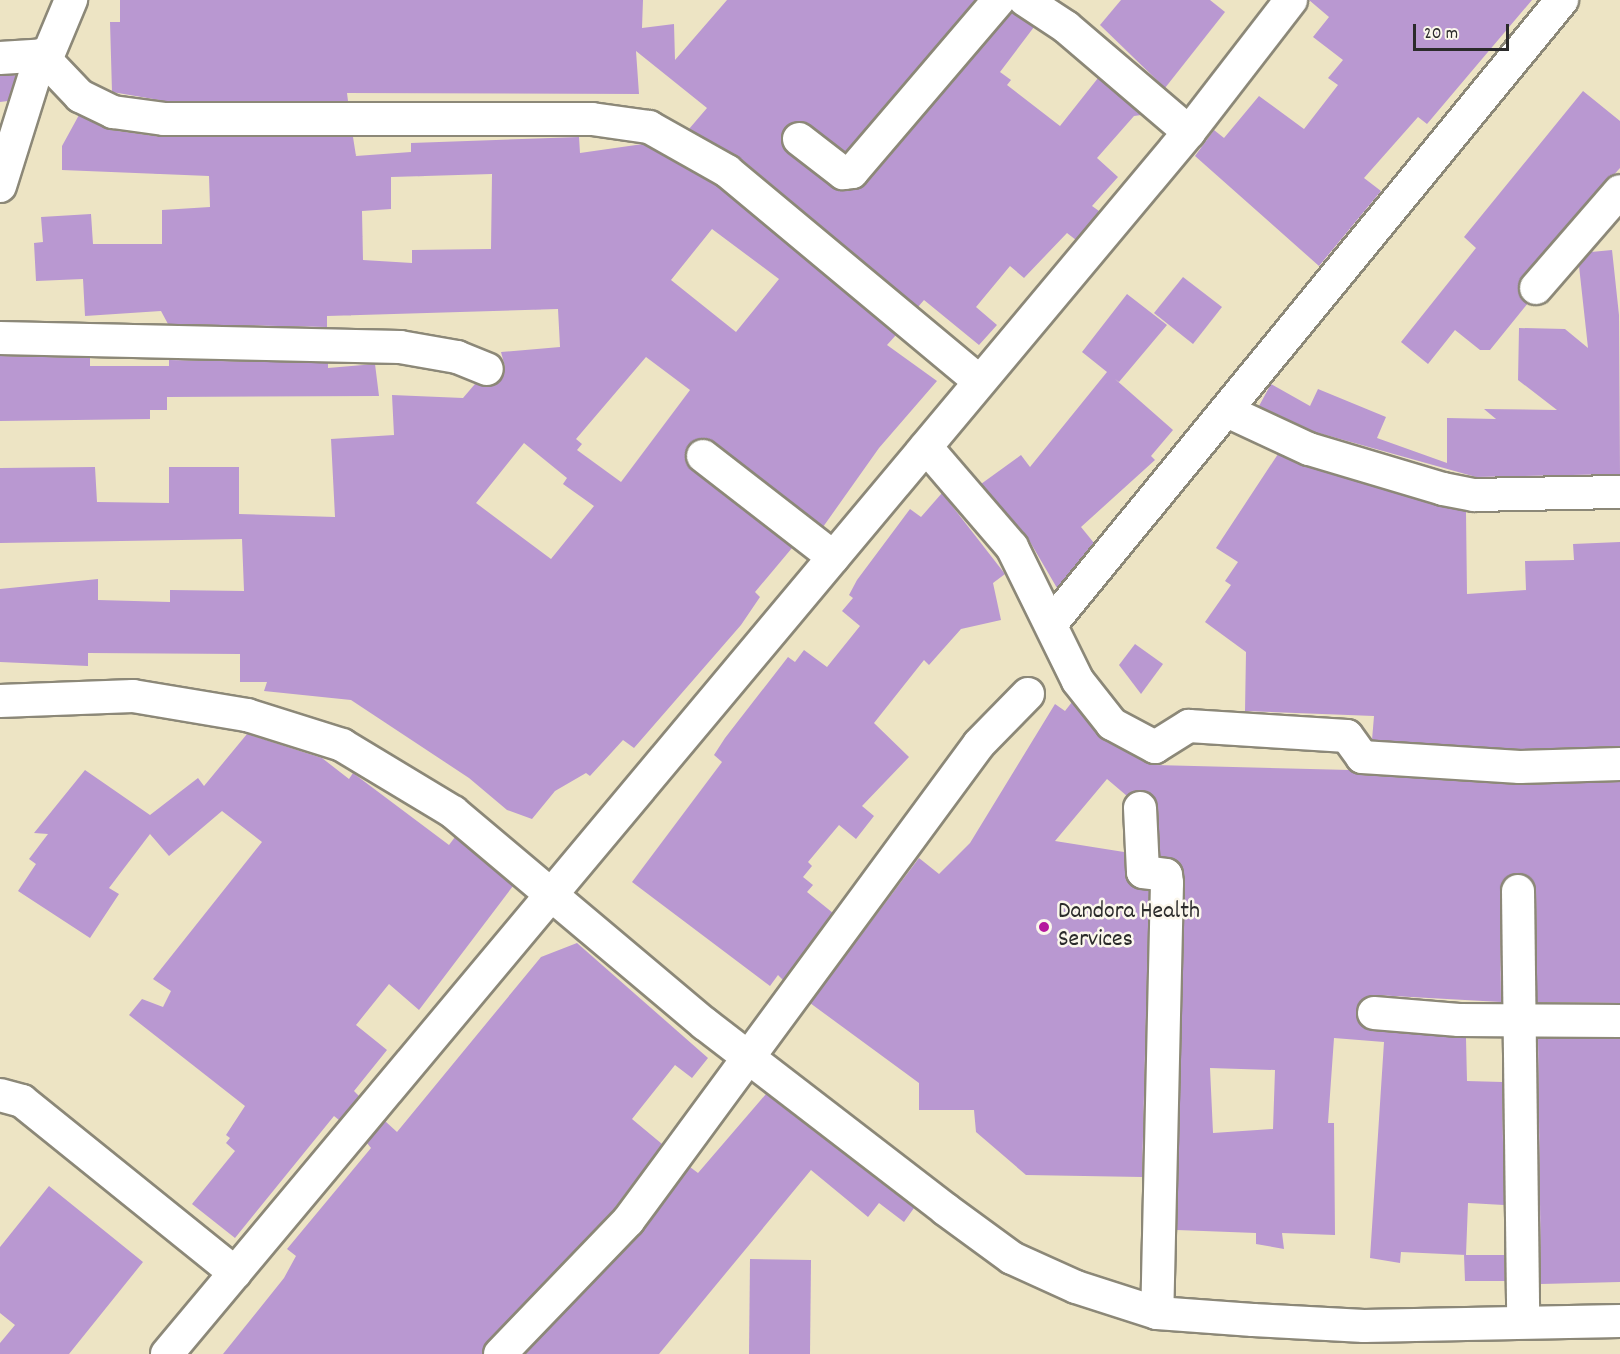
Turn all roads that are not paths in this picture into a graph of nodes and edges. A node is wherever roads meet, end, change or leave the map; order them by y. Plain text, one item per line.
1 (71, 0) edge
2 (999, 0) edge
3 (1025, 0) edge
4 (1291, 0) edge
5 (1562, 0) edge
6 (41, 56) junction
7 (0, 58) edge
8 (1189, 132) junction
9 (799, 139) dead end
10 (0, 186) edge
11 (1615, 202) edge
12 (1536, 288) dead end
13 (0, 338) edge
14 (487, 369) dead end
15 (979, 381) junction
16 (1227, 411) junction
17 (926, 447) junction
18 (703, 456) dead end
19 (1620, 492) edge
20 (834, 557) junction
21 (1051, 624) junction
22 (1028, 694) dead end
23 (0, 700) edge
24 (1620, 764) edge
25 (1140, 808) dead end
26 (1518, 891) dead end
27 (552, 895) junction
28 (1374, 1014) dead end
29 (1517, 1019) junction
30 (1620, 1021) edge
31 (745, 1054) junction
32 (0, 1095) edge
33 (235, 1273) junction
34 (1158, 1313) junction
35 (1523, 1321) junction
36 (1620, 1322) edge
37 (167, 1354) edge
38 (500, 1354) edge

1 - 6 street
2 - 9 street
3 - 8 street
4 - 8 street
5 - 16 street
6 - 7 street
6 - 10 street
6 - 15 street
8 - 15 street
11 - 12 street
13 - 14 street
15 - 17 street
16 - 19 street
16 - 21 street
17 - 20 street
17 - 21 street
18 - 20 street
20 - 27 street
21 - 24 street
22 - 31 street
23 - 27 street
25 - 34 street
26 - 29 street
27 - 31 street
27 - 33 street
28 - 29 street
29 - 30 street
29 - 35 street
31 - 34 street
31 - 38 street
32 - 33 street
33 - 37 street
34 - 35 street
35 - 36 street

